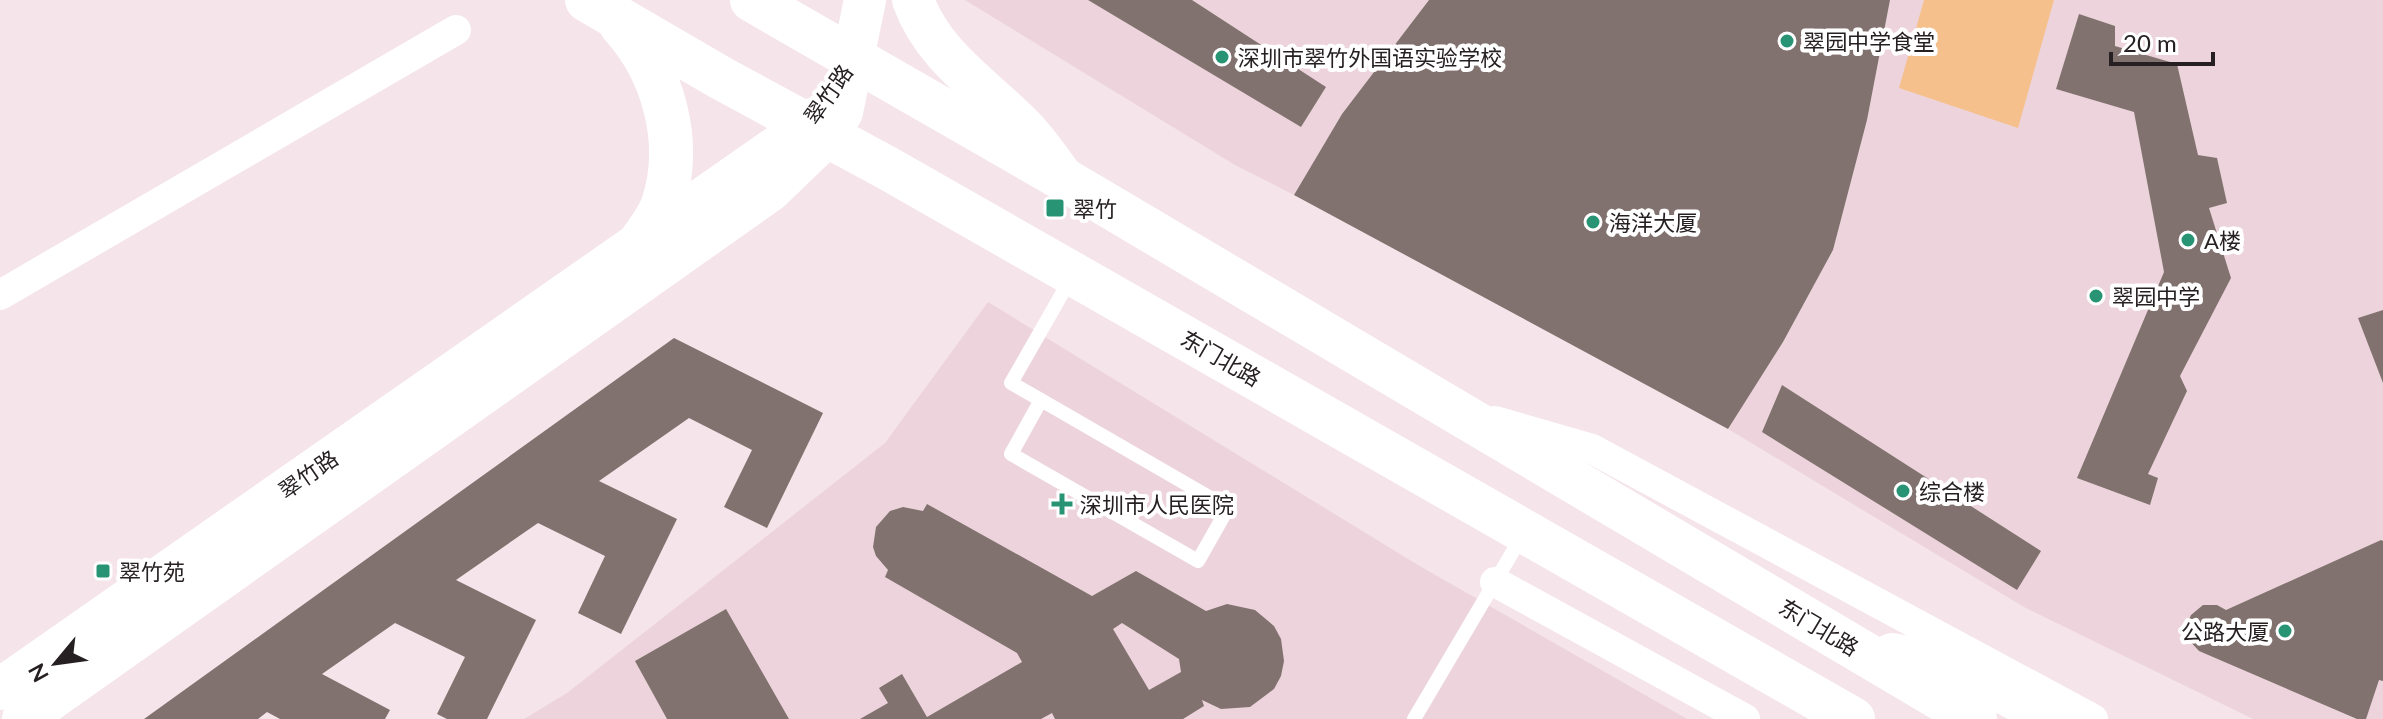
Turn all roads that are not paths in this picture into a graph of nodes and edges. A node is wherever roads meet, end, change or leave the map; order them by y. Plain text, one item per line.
1 (752, 0) edge
2 (865, 0) edge
3 (913, 0) edge
4 (599, 7) edge
5 (456, 30) dead end
6 (852, 57) junction
7 (818, 130) junction
8 (1065, 180) junction
9 (641, 241) junction
10 (1073, 274) junction
11 (0, 295) edge
12 (1041, 400) junction
13 (1446, 407) junction
14 (1525, 532) junction
15 (1495, 582) junction
16 (1857, 650) junction
17 (0, 689) edge
18 (23, 719) edge
19 (1414, 719) edge
20 (1745, 719) edge
21 (1853, 719) edge
22 (1975, 719) edge
23 (2052, 719) edge
24 (2093, 719) edge

1 - 6 main road, 东门北路
2 - 6 main road, 翠竹路
3 - 8 main road
4 - 7 main road, 东门北路
4 - 9 main road
5 - 11 street
6 - 7 main road, 翠竹路
6 - 8 main road, 东门北路
7 - 9 main road, 翠竹路
7 - 10 main road, 东门北路
7 - 18 main road, 翠竹路
8 - 13 main road, 东门北路
9 - 17 main road, 翠竹路
10 - 12 lane
10 - 14 main road, 东门北路
12 - 12 lane
13 - 16 main road, 东门北路
13 - 24 street
14 - 15 lane
14 - 21 main road, 东门北路
15 - 19 lane
15 - 20 street
16 - 22 main road, 东门北路
16 - 23 main road

